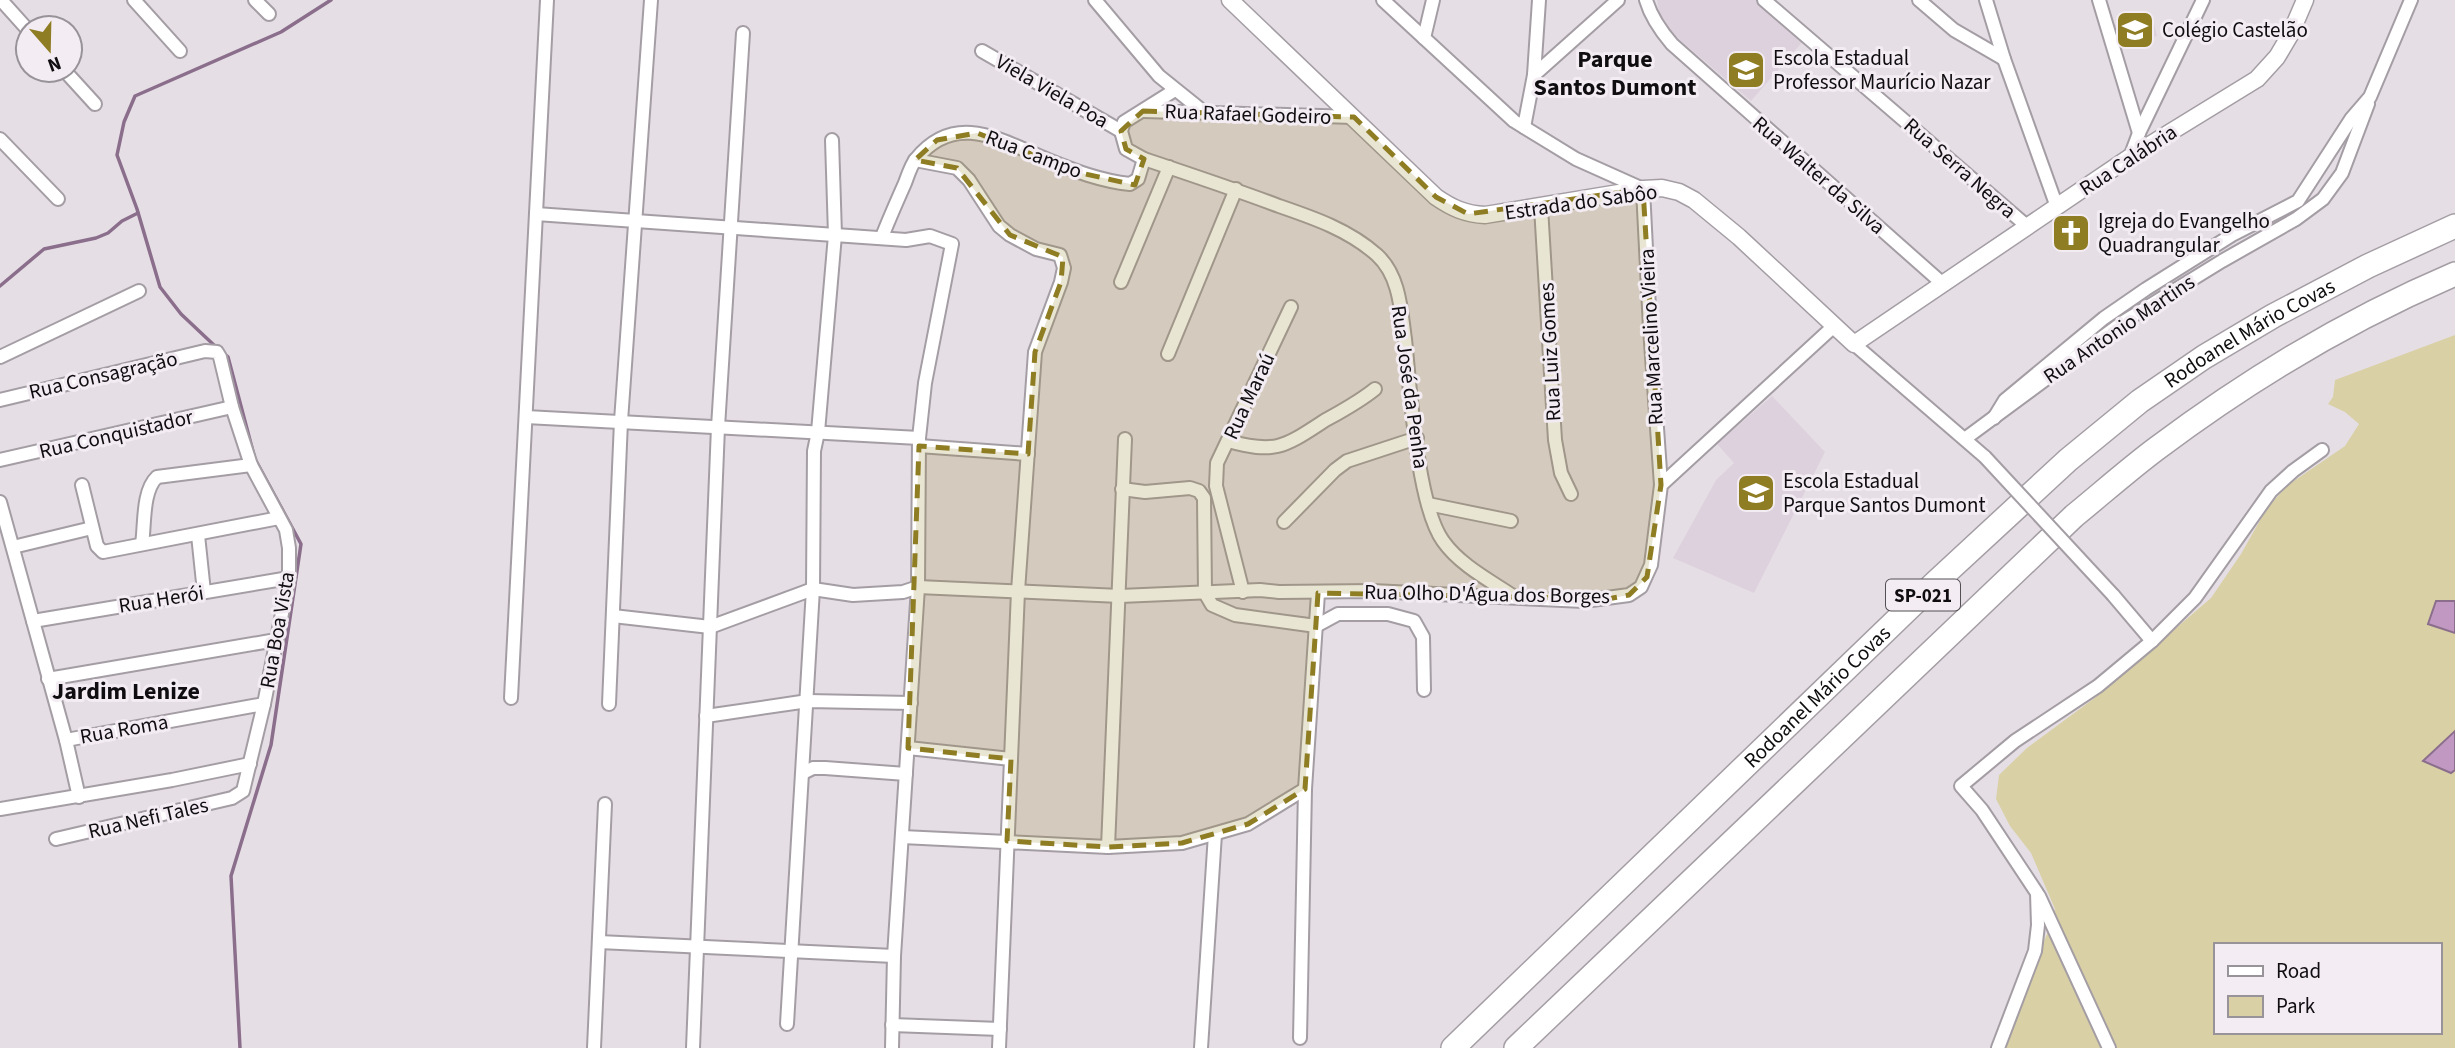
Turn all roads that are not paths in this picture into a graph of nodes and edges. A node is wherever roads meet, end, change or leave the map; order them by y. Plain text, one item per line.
1 (1, 0) edge
2 (134, 0) edge
3 (255, 0) edge
4 (547, 0) edge
5 (650, 0) edge
6 (1095, 0) edge
7 (1230, 0) edge
8 (1383, 0) edge
9 (1433, 0) edge
10 (1539, 0) edge
11 (1618, 0) edge
12 (1646, 0) edge
13 (1763, 0) edge
14 (1919, 0) edge
15 (1986, 0) edge
16 (2099, 0) edge
17 (2203, 0) edge
18 (2305, 0) edge
19 (2411, 0) edge
20 (14, 14) edge
21 (269, 14) dead end
22 (743, 33) dead end
23 (1424, 38) junction
24 (180, 51) dead end
25 (982, 51) dead end
26 (2004, 59) junction
27 (1534, 75) junction
28 (77, 84) edge
29 (1175, 90) junction
30 (2370, 97) junction
31 (95, 104) dead end
32 (1143, 111) junction
33 (1206, 114) junction
34 (1354, 117) junction
35 (1524, 127) junction
36 (1121, 131) junction
37 (2139, 133) junction
38 (0, 139) edge
39 (832, 140) dead end
40 (2130, 157) junction
41 (1144, 159) junction
42 (915, 160) junction
43 (1169, 167) junction
44 (1643, 189) junction
45 (1236, 190) junction
46 (58, 200) dead end
47 (1541, 207) junction
48 (2057, 207) junction
49 (536, 214) junction
50 (634, 220) junction
51 (730, 226) junction
52 (2455, 226) edge
53 (2028, 227) junction
54 (835, 235) junction
55 (881, 237) junction
56 (2455, 274) edge
57 (1121, 282) dead end
58 (1943, 284) junction
59 (139, 291) dead end
60 (1291, 307) dead end
61 (1834, 326) junction
62 (1854, 344) junction
63 (205, 351) joint
64 (1168, 354) dead end
65 (0, 357) edge
66 (1376, 390) dead end
67 (0, 400) edge
68 (232, 407) junction
69 (526, 416) junction
70 (1994, 418) junction
71 (621, 421) junction
72 (718, 427) junction
73 (818, 432) junction
74 (1416, 438) junction
75 (1966, 438) junction
76 (1125, 439) dead end
77 (1228, 441) junction
78 (919, 442) junction
79 (2322, 450) dead end
80 (1028, 454) junction
81 (0, 460) edge
82 (251, 465) junction
83 (82, 485) dead end
84 (1661, 485) junction
85 (1122, 489) junction
86 (1571, 494) dead end
87 (0, 502) edge
88 (1428, 504) junction
89 (279, 518) junction
90 (1284, 522) dead end
91 (1511, 522) dead end
92 (92, 528) junction
93 (198, 535) junction
94 (142, 544) junction
95 (13, 547) junction
96 (289, 578) junction
97 (918, 587) junction
98 (813, 589) junction
99 (1018, 591) junction
100 (204, 592) junction
101 (1243, 592) junction
102 (1205, 593) junction
103 (1318, 593) junction
104 (1120, 596) junction
105 (1513, 596) junction
106 (613, 616) junction
107 (33, 621) junction
108 (1316, 626) junction
109 (710, 627) junction
110 (276, 640) junction
111 (2152, 640) junction
112 (48, 679) junction
113 (1424, 690) dead end
114 (511, 698) dead end
115 (808, 701) junction
116 (911, 703) junction
117 (264, 704) junction
118 (609, 704) dead end
119 (706, 716) junction
120 (66, 740) junction
121 (908, 748) junction
122 (1011, 760) junction
123 (250, 764) junction
124 (803, 773) junction
125 (906, 775) junction
126 (1305, 789) junction
127 (238, 795) joint
128 (79, 797) junction
129 (605, 804) dead end
130 (0, 809) edge
131 (1215, 834) junction
132 (902, 837) junction
133 (56, 839) dead end
134 (1007, 841) junction
135 (1108, 847) junction
136 (2037, 893) junction
137 (599, 942) junction
138 (697, 947) junction
139 (792, 951) junction
140 (894, 956) junction
141 (787, 1024) dead end
142 (892, 1025) junction
143 (1000, 1029) junction
144 (1300, 1038) dead end
145 (594, 1048) edge
146 (694, 1048) edge
147 (892, 1048) edge
148 (999, 1048) edge
149 (1200, 1048) edge
150 (1453, 1048) edge
151 (1516, 1048) edge
152 (1998, 1048) edge
153 (2109, 1048) edge

1 - 20 street
2 - 24 street
3 - 21 street
4 - 49 street
5 - 50 street
6 - 29 street
7 - 34 street, Estrada do Sabôo
8 - 23 street
9 - 23 street
10 - 27 street
11 - 27 street
12 - 58 street, Rua Walter da Silva
13 - 53 street, Rua Serra Negra
14 - 26 street
15 - 26 street
16 - 37 street
17 - 37 street
18 - 40 street, Rua Calábria
19 - 30 street
22 - 51 street
23 - 35 street
25 - 36 street, Viela Viela Poa
26 - 48 street
27 - 35 street
28 - 31 street
29 - 32 street
29 - 33 street
30 - 70 street
30 - 70 street, Rua Antonio Martins
32 - 33 street, Rua Rafael Godeiro
32 - 36 street
33 - 34 street, Rua Rafael Godeiro
34 - 47 street, Estrada do Sabôo
35 - 44 street
36 - 41 street, Rua José da Penha
37 - 40 street
38 - 46 street
39 - 54 street
40 - 48 street, Rua Calábria
41 - 42 street, Rua Campo
41 - 43 street, Rua José da Penha
42 - 55 street
42 - 80 street
43 - 45 street, Rua José da Penha
43 - 57 street
44 - 47 street, Estrada do Sabôo
44 - 61 street, Estrada do Sabôo
44 - 84 street, Rua Marcelino Vieira
45 - 64 street
45 - 74 street, Rua José da Penha
47 - 86 street, Rua Luiz Gomes
48 - 53 street, Rua Calábria
49 - 50 street
49 - 69 street
50 - 51 street
50 - 71 street
51 - 54 street
51 - 72 street
52 - 150 highway, Rodoanel Mário Covas / SP-021
53 - 58 street, Rua Calábria
54 - 55 street
54 - 73 street
55 - 78 street
56 - 151 highway, Rodoanel Mário Covas / SP-021
58 - 62 street, Rua Calábria
59 - 65 street
60 - 77 street, Rua Maraú
61 - 62 street, Estrada do Sabôo
61 - 84 street
62 - 75 street, Estrada do Sabôo
63 - 67 street, Rua Consagração
63 - 68 street, Rua Boa Vista
66 - 77 street
68 - 81 street, Rua Conquistador
68 - 82 street, Rua Boa Vista
69 - 71 street
69 - 114 street
70 - 75 street, Rua Antonio Martins
71 - 72 street
71 - 106 street
72 - 73 street
72 - 109 street
73 - 78 street
73 - 98 street
74 - 88 street, Rua José da Penha
74 - 90 street
75 - 111 street, Estrada do Sabôo, bridge
76 - 85 street
77 - 101 street, Rua Maraú
78 - 80 street
78 - 97 street
79 - 111 street
80 - 99 street
82 - 89 street, Rua Boa Vista
82 - 94 street
83 - 92 street
84 - 105 street, Rua Olho D'Água dos Borges
85 - 102 street
85 - 104 street
87 - 95 street
88 - 91 street
88 - 105 street, Rua José da Penha
89 - 93 street
89 - 96 street, Rua Boa Vista
92 - 94 street
92 - 95 street
93 - 94 street
93 - 100 street
95 - 107 street
96 - 100 street, Rua Herói
96 - 110 street, Rua Boa Vista
97 - 98 street, Rua Olho D'Água dos Borges
97 - 99 street, Rua Olho D'Água dos Borges
97 - 116 street
98 - 109 street
98 - 115 street
99 - 104 street, Rua Olho D'Água dos Borges
99 - 122 street
100 - 107 street, Rua Herói
101 - 102 street, Rua Olho D'Água dos Borges
101 - 103 street, Rua Olho D'Água dos Borges
102 - 104 street, Rua Olho D'Água dos Borges
102 - 108 street
103 - 105 street, Rua Olho D'Água dos Borges
103 - 108 street
104 - 135 street
106 - 109 street
106 - 118 street
107 - 112 street
108 - 113 street
108 - 126 street
109 - 119 street
110 - 112 street
110 - 117 street, Rua Boa Vista
111 - 136 street
112 - 120 street
115 - 116 street
115 - 119 street
115 - 124 street
116 - 121 street
117 - 120 street, Rua Roma
117 - 123 street, Rua Boa Vista
119 - 138 street
120 - 128 street
121 - 122 street
121 - 125 street
122 - 134 street
123 - 127 street, Rua Boa Vista
123 - 128 street
124 - 125 street
124 - 139 street
125 - 132 street
126 - 131 street
126 - 144 street
127 - 133 street, Rua Nefi Tales
128 - 130 street
129 - 137 street
131 - 135 street
131 - 149 street
132 - 134 street
132 - 140 street
134 - 135 street
134 - 143 street
136 - 152 street
136 - 153 street
137 - 138 street
137 - 145 street
138 - 139 street
138 - 146 street
139 - 140 street
139 - 141 street
140 - 142 street
142 - 143 street
142 - 147 street
143 - 148 street

